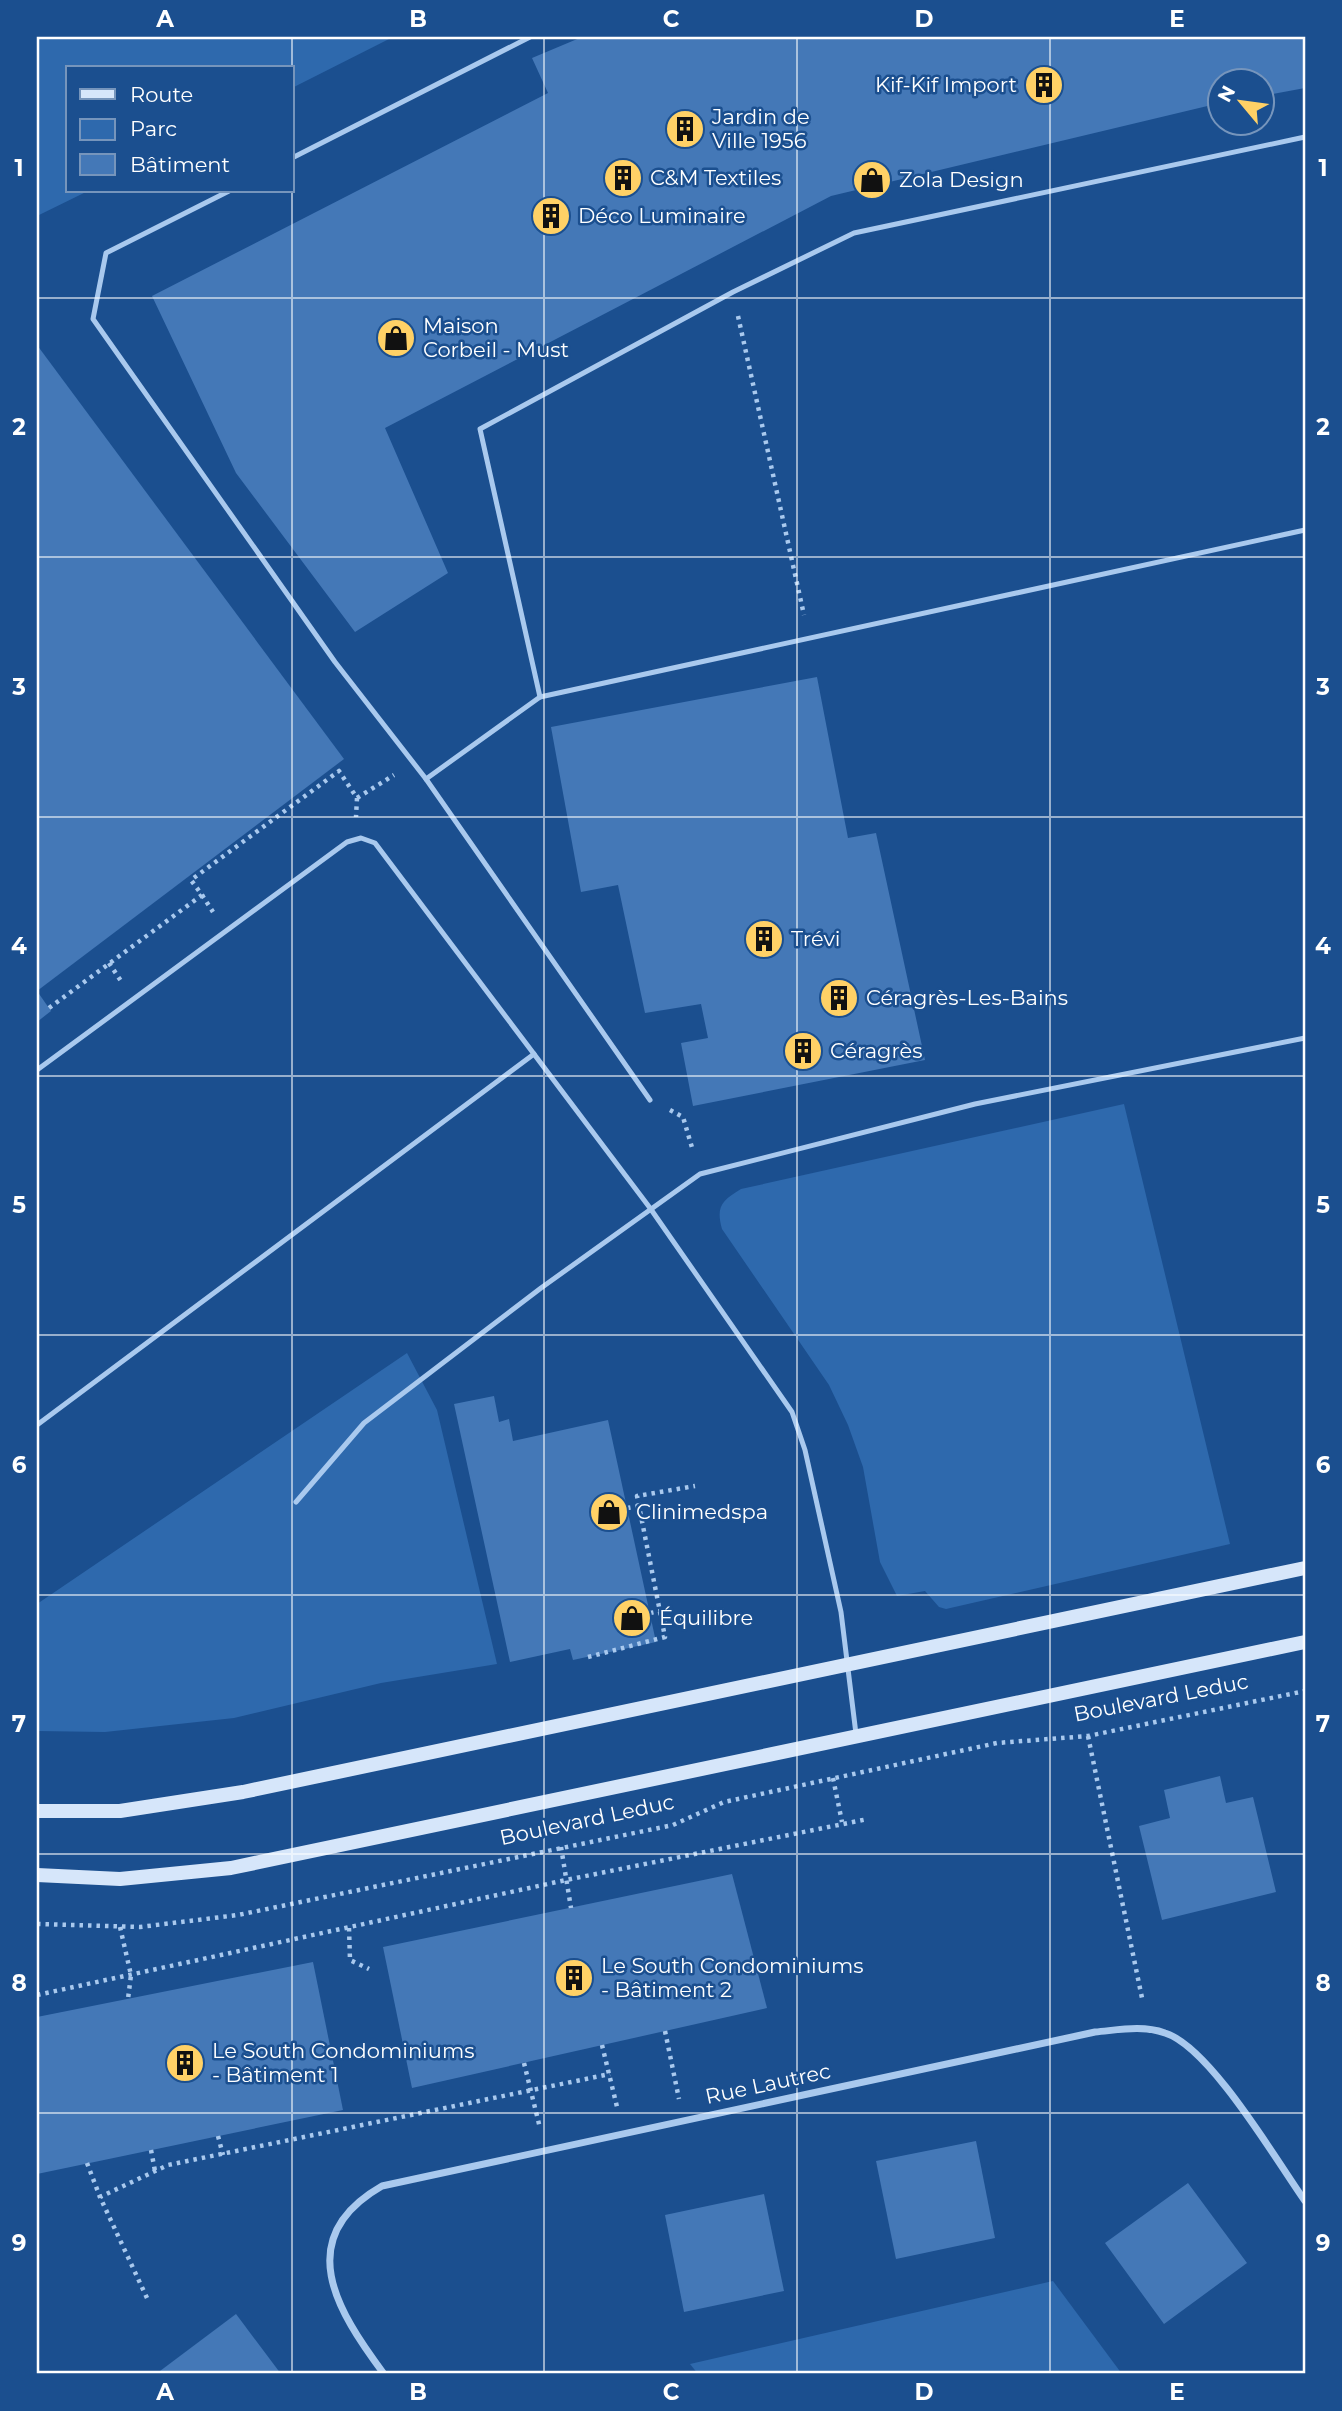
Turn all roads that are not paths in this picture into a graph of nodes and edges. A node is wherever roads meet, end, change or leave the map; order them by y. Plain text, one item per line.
1 (530, 37) edge
2 (1305, 137) edge
3 (294, 157) edge
4 (227, 192) edge
5 (1305, 530) edge
6 (540, 697) junction
7 (426, 779) junction
8 (1305, 1038) edge
9 (534, 1054) junction
10 (37, 1070) edge
11 (650, 1100) road end
12 (650, 1208) junction
13 (37, 1425) edge
14 (296, 1503) dead end
15 (1305, 1568) edge
16 (1305, 1642) edge
17 (846, 1665) junction
18 (856, 1737) junction
19 (37, 1811) edge
20 (37, 1875) edge
21 (1305, 2201) edge
22 (384, 2374) edge

1 - 3 lane
2 - 6 lane
4 - 7 lane
5 - 6 lane
6 - 7 lane
7 - 11 lane
8 - 12 lane
9 - 10 lane
9 - 12 lane
9 - 13 lane
12 - 14 lane
12 - 17 lane
15 - 17 street
16 - 18 street, Boulevard Leduc
17 - 18 lane
17 - 19 street
18 - 20 street, Boulevard Leduc
21 - 22 street, Rue Lautrec

